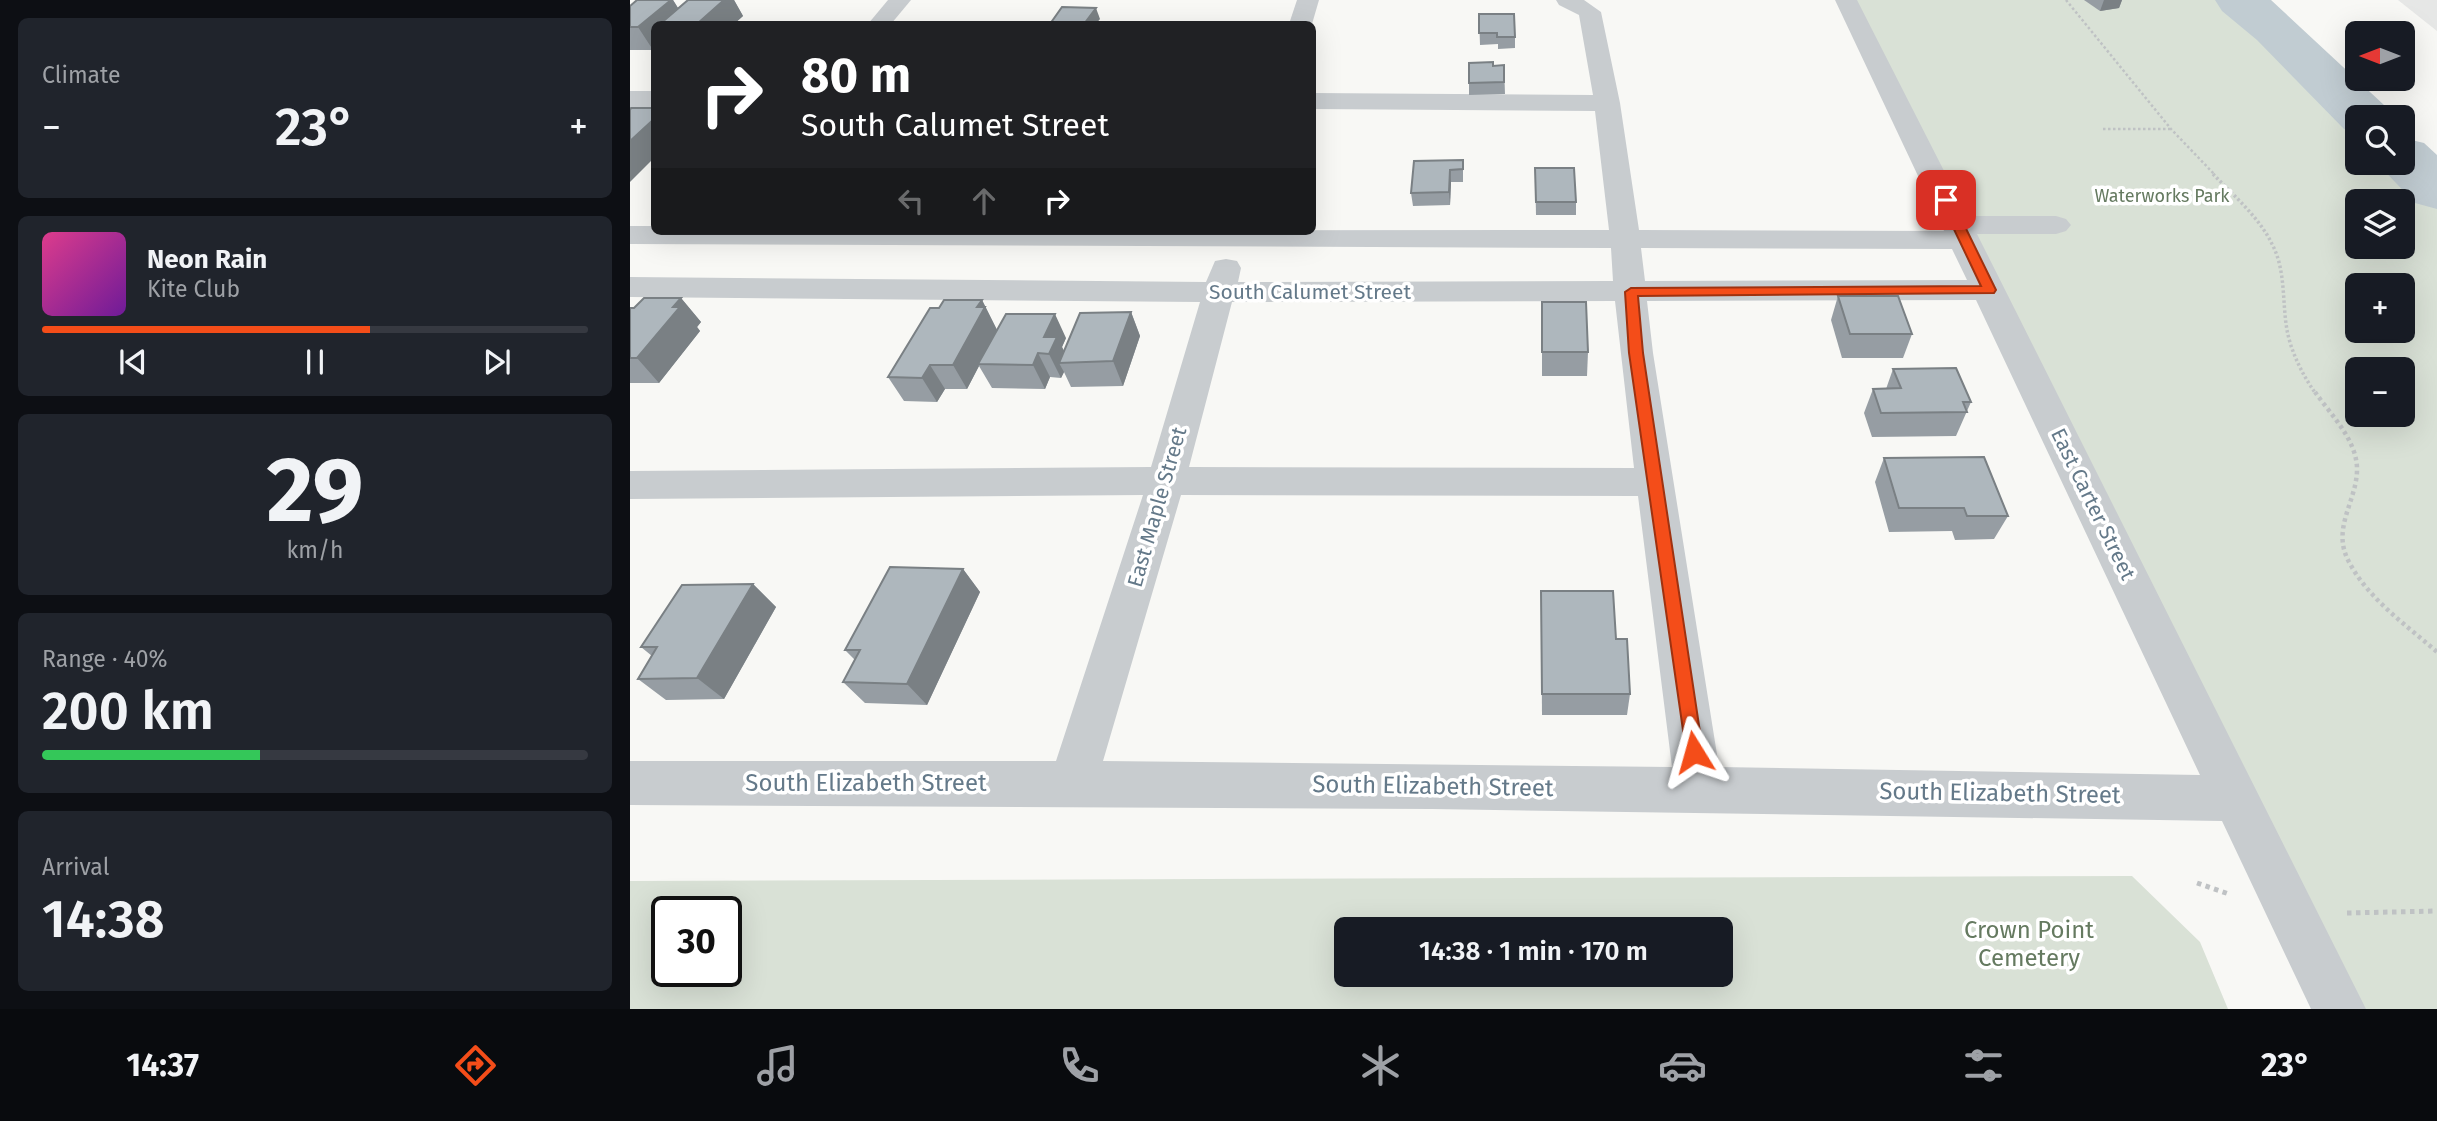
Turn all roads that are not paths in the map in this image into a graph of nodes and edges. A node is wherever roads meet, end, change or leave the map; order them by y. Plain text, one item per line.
1 (900, 0) edge
2 (1308, 0) edge
3 (1567, 0) edge
4 (1846, 0) edge
5 (882, 21) edge
6 (1302, 21) edge
7 (630, 99) edge
8 (651, 99) edge
9 (1316, 101) edge
10 (1607, 103) junction
11 (2056, 225) dead end
12 (1962, 233) junction
13 (630, 235) edge
14 (651, 235) edge
15 (697, 235) edge
16 (1237, 235) edge
17 (1316, 235) edge
18 (1625, 238) junction
19 (1989, 290) junction
20 (1219, 292) junction
21 (1631, 292) junction
22 (637, 295) edge
23 (1166, 481) junction
24 (1655, 482) junction
25 (630, 485) edge
26 (1073, 782) junction
27 (630, 783) edge
28 (1699, 788) junction
29 (2235, 797) junction
30 (2339, 1009) edge

1 - 5 street
2 - 6 street
3 - 10 street
4 - 12 street, East Carter Street
7 - 8 street
9 - 10 street
10 - 18 street
11 - 12 street
12 - 18 street
12 - 19 street, East Carter Street
13 - 14 street
15 - 22 street
16 - 20 street, East Maple Street
17 - 18 street
18 - 21 street
19 - 21 street, South Calumet Street
19 - 29 street, East Carter Street
20 - 21 street, South Calumet Street
20 - 22 street, South Calumet Street
20 - 23 street, East Maple Street
21 - 24 street
23 - 24 street
23 - 25 street
23 - 26 street, East Maple Street
24 - 28 street
26 - 27 street, South Elizabeth Street
26 - 28 street, South Elizabeth Street
28 - 29 street, South Elizabeth Street
29 - 30 street, East Carter Street

